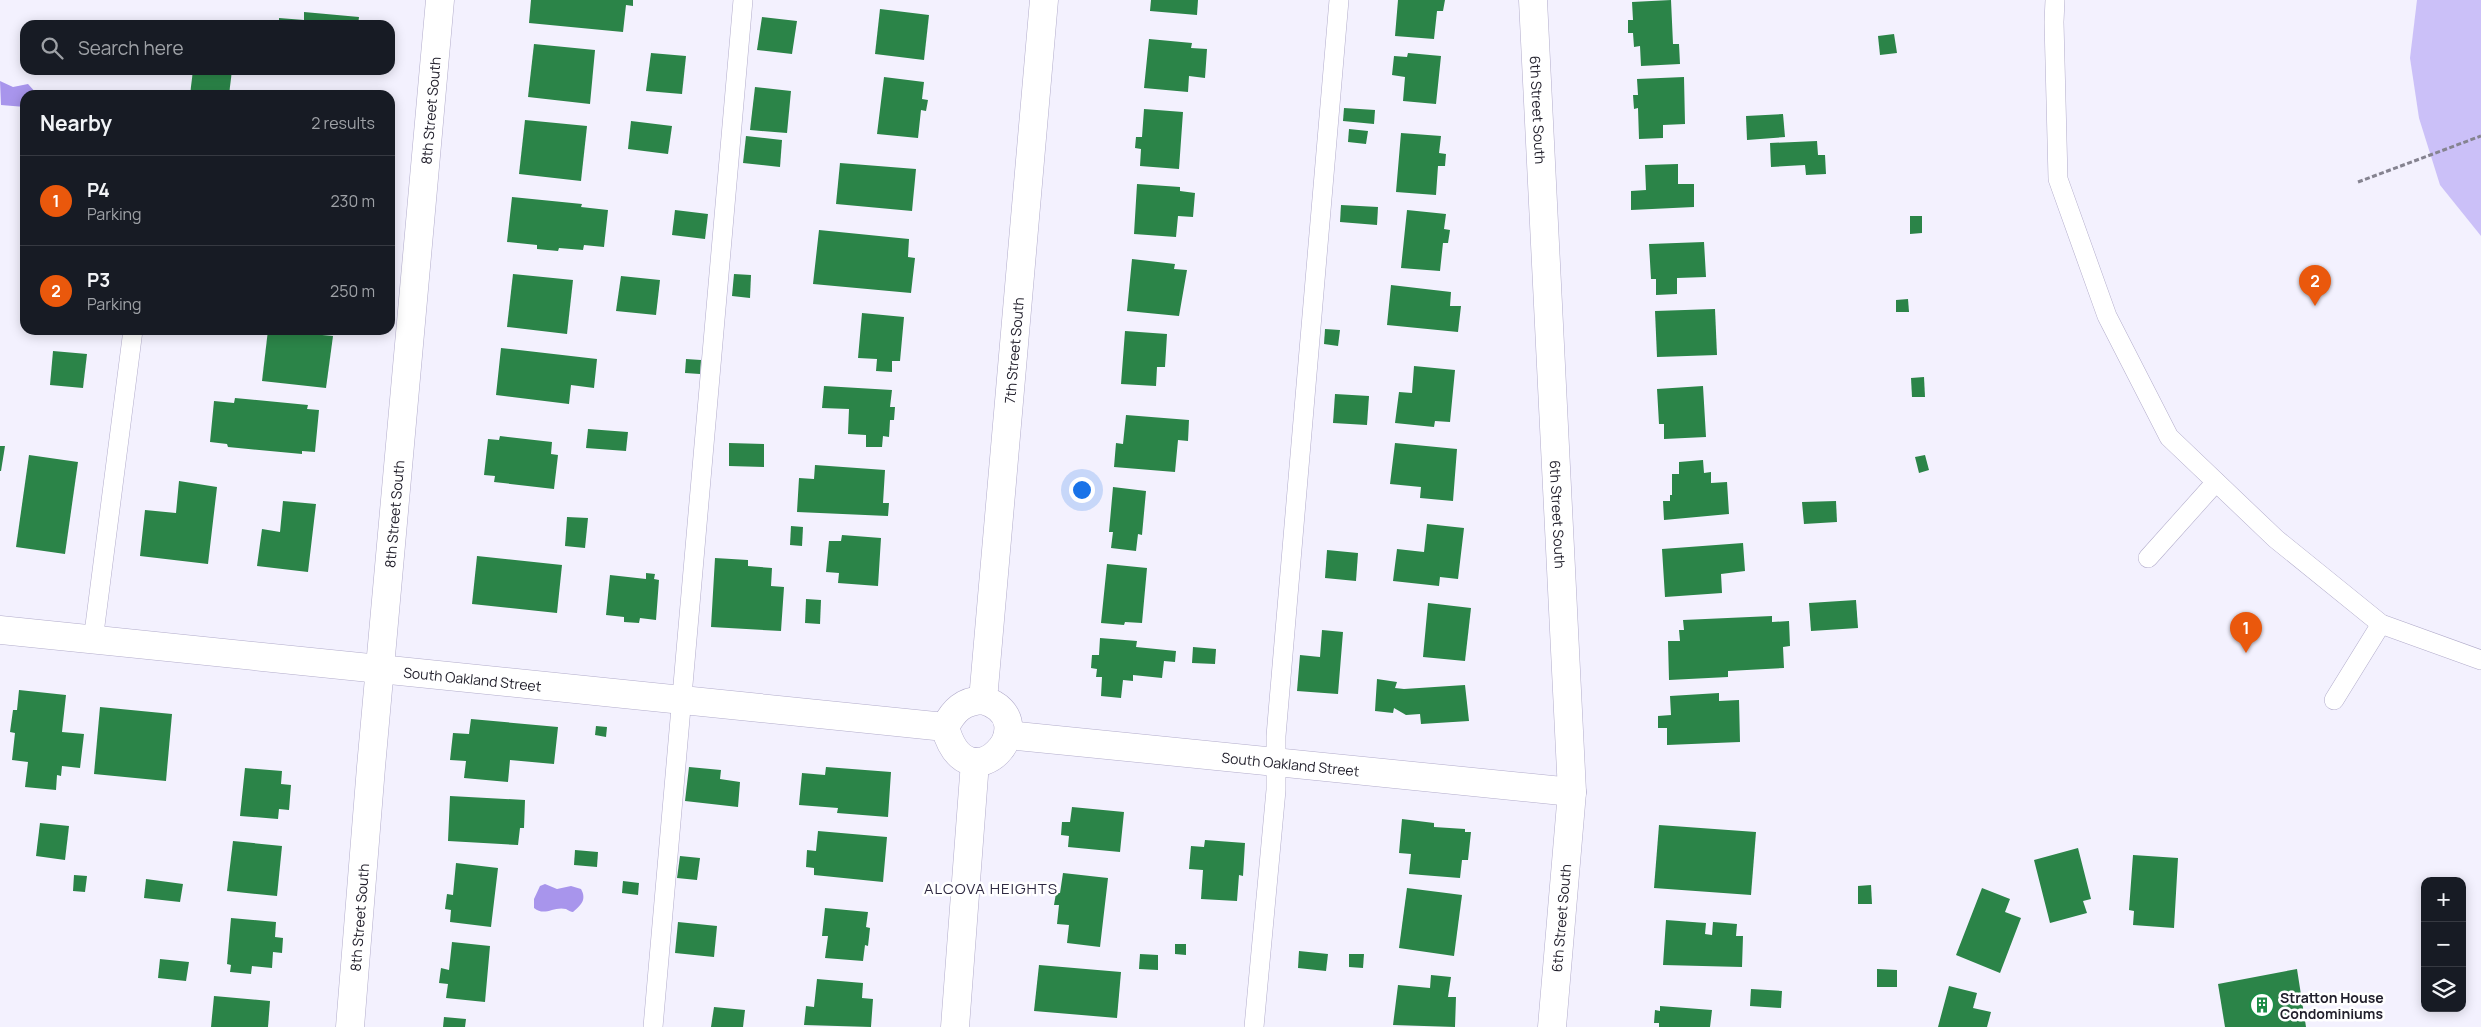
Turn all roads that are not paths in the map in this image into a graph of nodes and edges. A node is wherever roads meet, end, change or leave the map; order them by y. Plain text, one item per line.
1 (440, 0) edge
2 (743, 0) edge
3 (1044, 0) edge
4 (1339, 0) edge
5 (1533, 0) edge
6 (2055, 0) edge
7 (132, 335) edge
8 (2216, 482) junction
9 (2148, 558) dead end
10 (2380, 624) junction
11 (0, 630) edge
12 (93, 641) junction
13 (2481, 660) edge
14 (381, 669) junction
15 (983, 700) junction
16 (2334, 700) dead end
17 (682, 702) junction
18 (945, 727) junction
19 (1008, 735) junction
20 (975, 762) junction
21 (1275, 762) junction
22 (1572, 792) junction
23 (350, 1027) edge
24 (653, 1027) edge
25 (955, 1027) edge
26 (1254, 1027) edge
27 (1552, 1027) edge

1 - 14 street, 8th Street South
2 - 17 lane
3 - 15 street, 7th Street South
4 - 21 lane
5 - 22 street, 6th Street South
6 - 8 lane
7 - 12 lane
8 - 9 lane
8 - 10 lane
10 - 13 lane
10 - 16 lane
11 - 12 street, South Oakland Street
12 - 14 street, South Oakland Street
14 - 17 street, South Oakland Street
14 - 23 street, 8th Street South
15 - 18 street
15 - 19 street
17 - 18 street, South Oakland Street
17 - 24 lane
18 - 20 street
19 - 20 street
19 - 21 street, South Oakland Street
20 - 25 street
21 - 22 street, South Oakland Street
21 - 26 lane
22 - 27 street, 6th Street South

